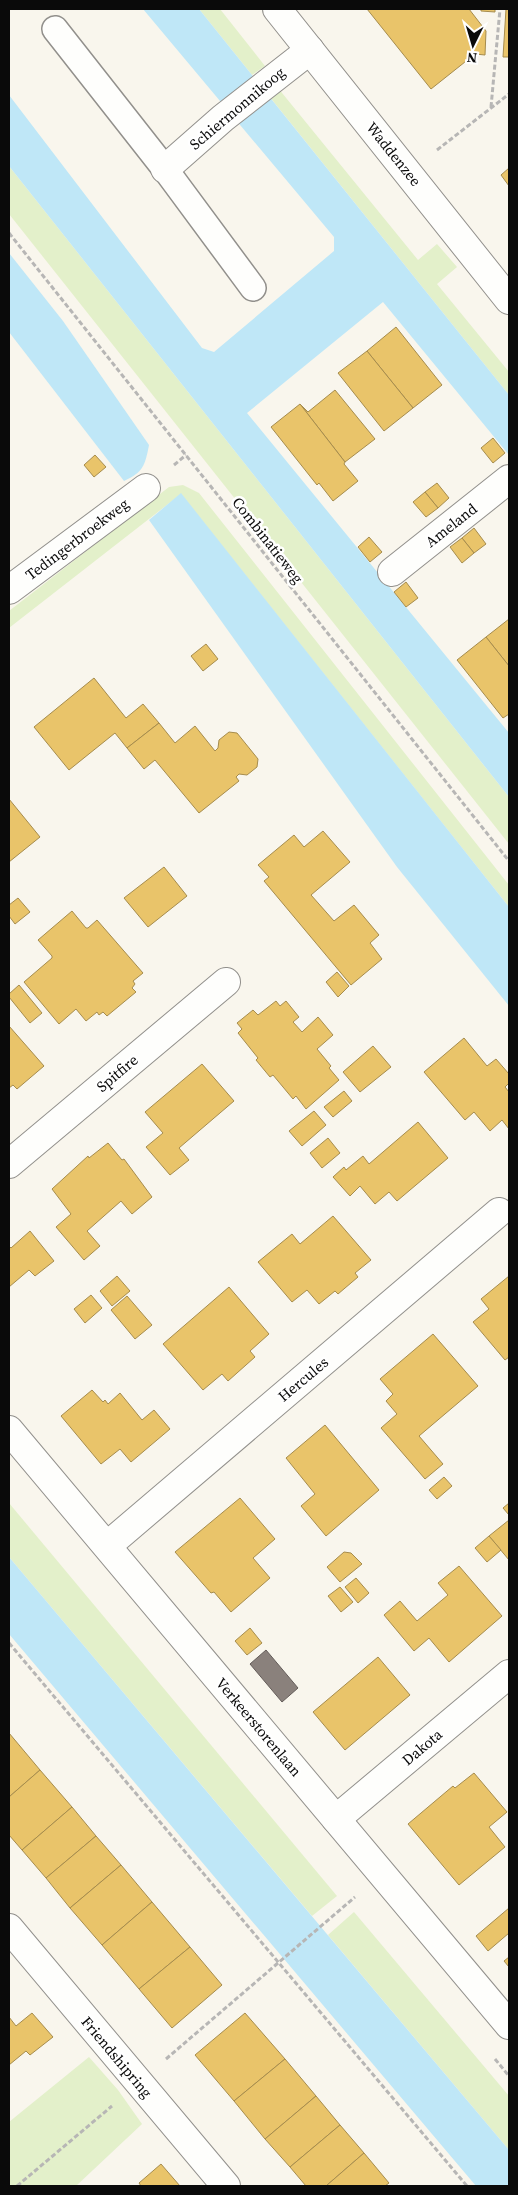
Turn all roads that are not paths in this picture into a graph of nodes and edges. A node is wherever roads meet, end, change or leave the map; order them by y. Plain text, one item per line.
1 (277, 9) edge
2 (55, 29) dead end
3 (310, 50) junction
4 (165, 169) junction
5 (253, 288) dead end
6 (509, 300) edge
7 (509, 479) edge
8 (146, 488) dead end
9 (392, 572) dead end
10 (9, 590) edge
11 (226, 982) dead end
12 (9, 1164) edge
13 (499, 1212) dead end
14 (9, 1430) edge
15 (108, 1545) junction
16 (509, 1674) edge
17 (336, 1819) junction
18 (9, 1928) edge
19 (509, 2025) edge
20 (226, 2186) edge

1 - 3 street, Waddenzee
2 - 4 lane
3 - 4 street, Schiermonnikoog
3 - 6 street, Waddenzee
4 - 5 lane
7 - 9 street, Ameland
8 - 10 street, Tedingerbroekweg
11 - 12 street, Spitfire
13 - 15 street, Hercules
14 - 15 street, Verkeerstorenlaan
15 - 17 street, Verkeerstorenlaan
16 - 17 street, Dakota
17 - 19 street, Verkeerstorenlaan
18 - 20 street, Friendshipring

